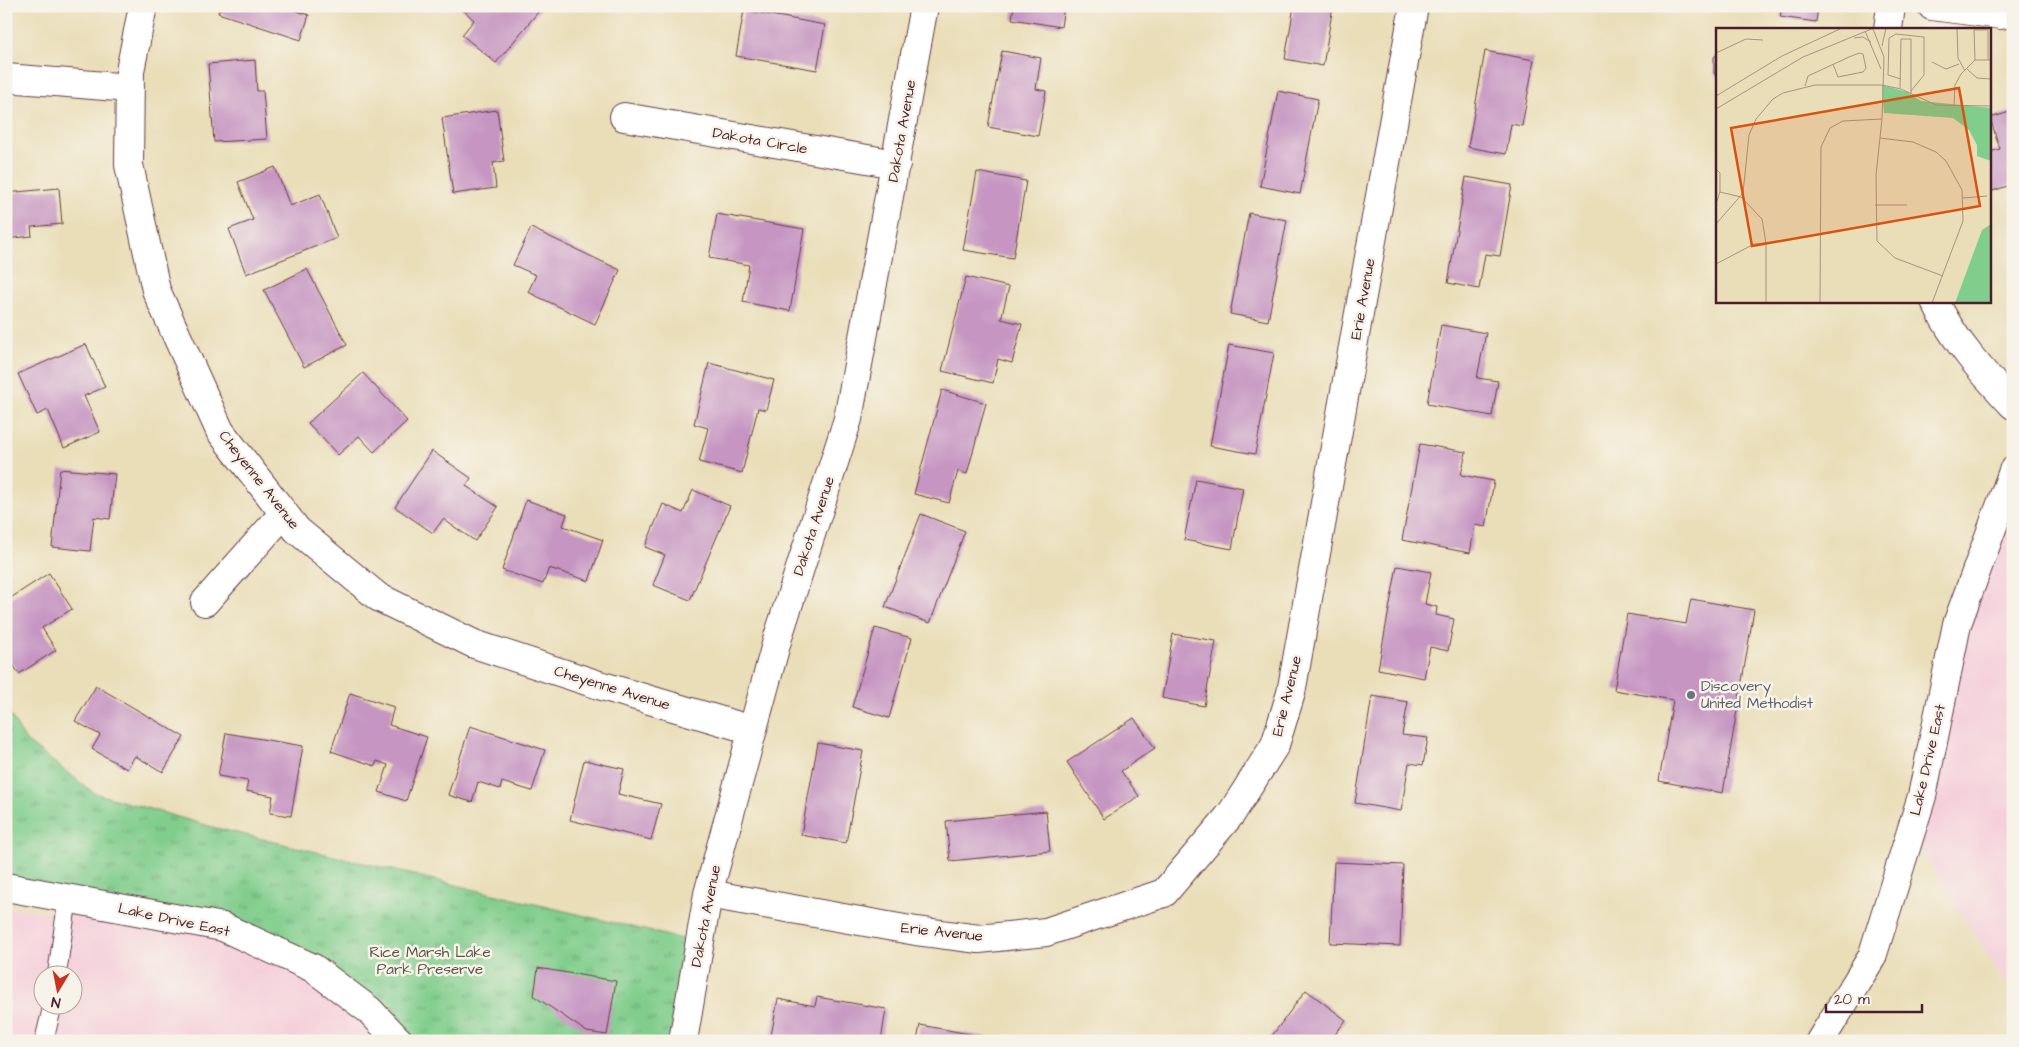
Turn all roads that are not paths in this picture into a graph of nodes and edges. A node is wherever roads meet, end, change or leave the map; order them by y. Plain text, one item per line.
1 (143, 6) edge
2 (924, 6) edge
3 (1414, 6) edge
4 (1890, 6) edge
5 (1932, 6) edge
6 (2013, 12) edge
7 (1888, 28) edge
8 (6, 78) edge
9 (130, 88) junction
10 (624, 117) dead end
11 (896, 164) junction
12 (1936, 302) edge
13 (2013, 405) edge
14 (2013, 471) edge
15 (284, 513) junction
16 (205, 602) dead end
17 (752, 730) junction
18 (6, 887) edge
19 (708, 894) junction
20 (68, 898) junction
21 (58, 964) edge
22 (51, 1014) edge
23 (44, 1041) edge
24 (399, 1041) edge
25 (683, 1041) edge
26 (1820, 1041) edge

1 - 9 street, Cheyenne Avenue
2 - 11 street, Dakota Avenue
3 - 19 street, Erie Avenue
4 - 7 street
5 - 6 street
8 - 9 street
9 - 15 street, Cheyenne Avenue
10 - 11 street, Dakota Circle
11 - 17 street, Dakota Avenue
12 - 13 street
14 - 26 street, Lake Drive East
15 - 16 street
15 - 17 street, Cheyenne Avenue
17 - 19 street, Dakota Avenue
18 - 20 street, Lake Drive East
19 - 25 street, Dakota Avenue
20 - 21 lane
20 - 24 street, Lake Drive East
22 - 23 lane

